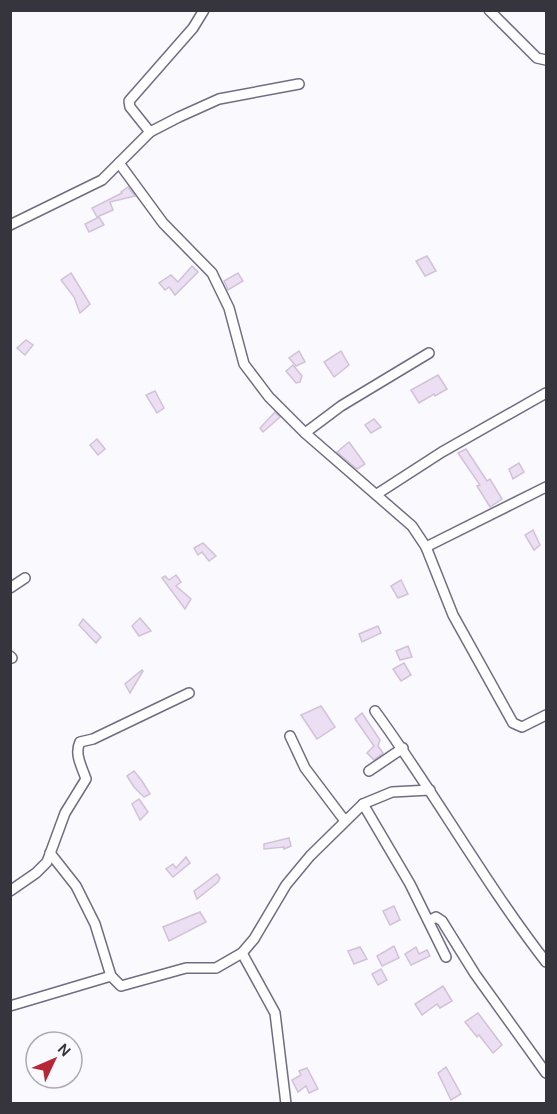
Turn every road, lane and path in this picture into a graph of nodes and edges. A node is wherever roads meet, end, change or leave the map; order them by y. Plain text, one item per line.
1 (204, 10) edge
2 (489, 10) edge
3 (546, 60) edge
4 (299, 84) dead end
5 (150, 132) junction
6 (119, 163) junction
7 (10, 225) edge
8 (429, 353) dead end
9 (546, 393) edge
10 (305, 433) junction
11 (546, 487) edge
12 (377, 494) junction
13 (426, 548) junction
14 (25, 578) dead end
15 (10, 588) edge
16 (189, 693) dead end
17 (375, 711) dead end
18 (546, 715) edge
19 (290, 736) dead end
20 (403, 748) junction
21 (369, 771) dead end
22 (430, 790) junction
23 (363, 804) junction
24 (345, 820) junction
25 (50, 853) junction
26 (10, 891) edge
27 (429, 921) junction
28 (242, 954) junction
29 (446, 957) dead end
30 (546, 962) edge
31 (111, 976) junction
32 (10, 1006) edge
33 (546, 1073) edge
34 (286, 1104) edge

1 - 5 street
2 - 3 street
4 - 5 street
5 - 6 street
6 - 7 street
6 - 10 street
8 - 10 street
9 - 12 street
10 - 12 street
11 - 13 street
12 - 13 street
13 - 18 street
14 - 15 street
16 - 25 street
17 - 20 street
19 - 24 street
20 - 21 street
20 - 22 street
22 - 23 street
22 - 30 street
23 - 24 street
23 - 27 street
24 - 28 street
25 - 26 street
25 - 31 street
27 - 29 street
27 - 33 street
28 - 31 street
28 - 34 street
31 - 32 street

